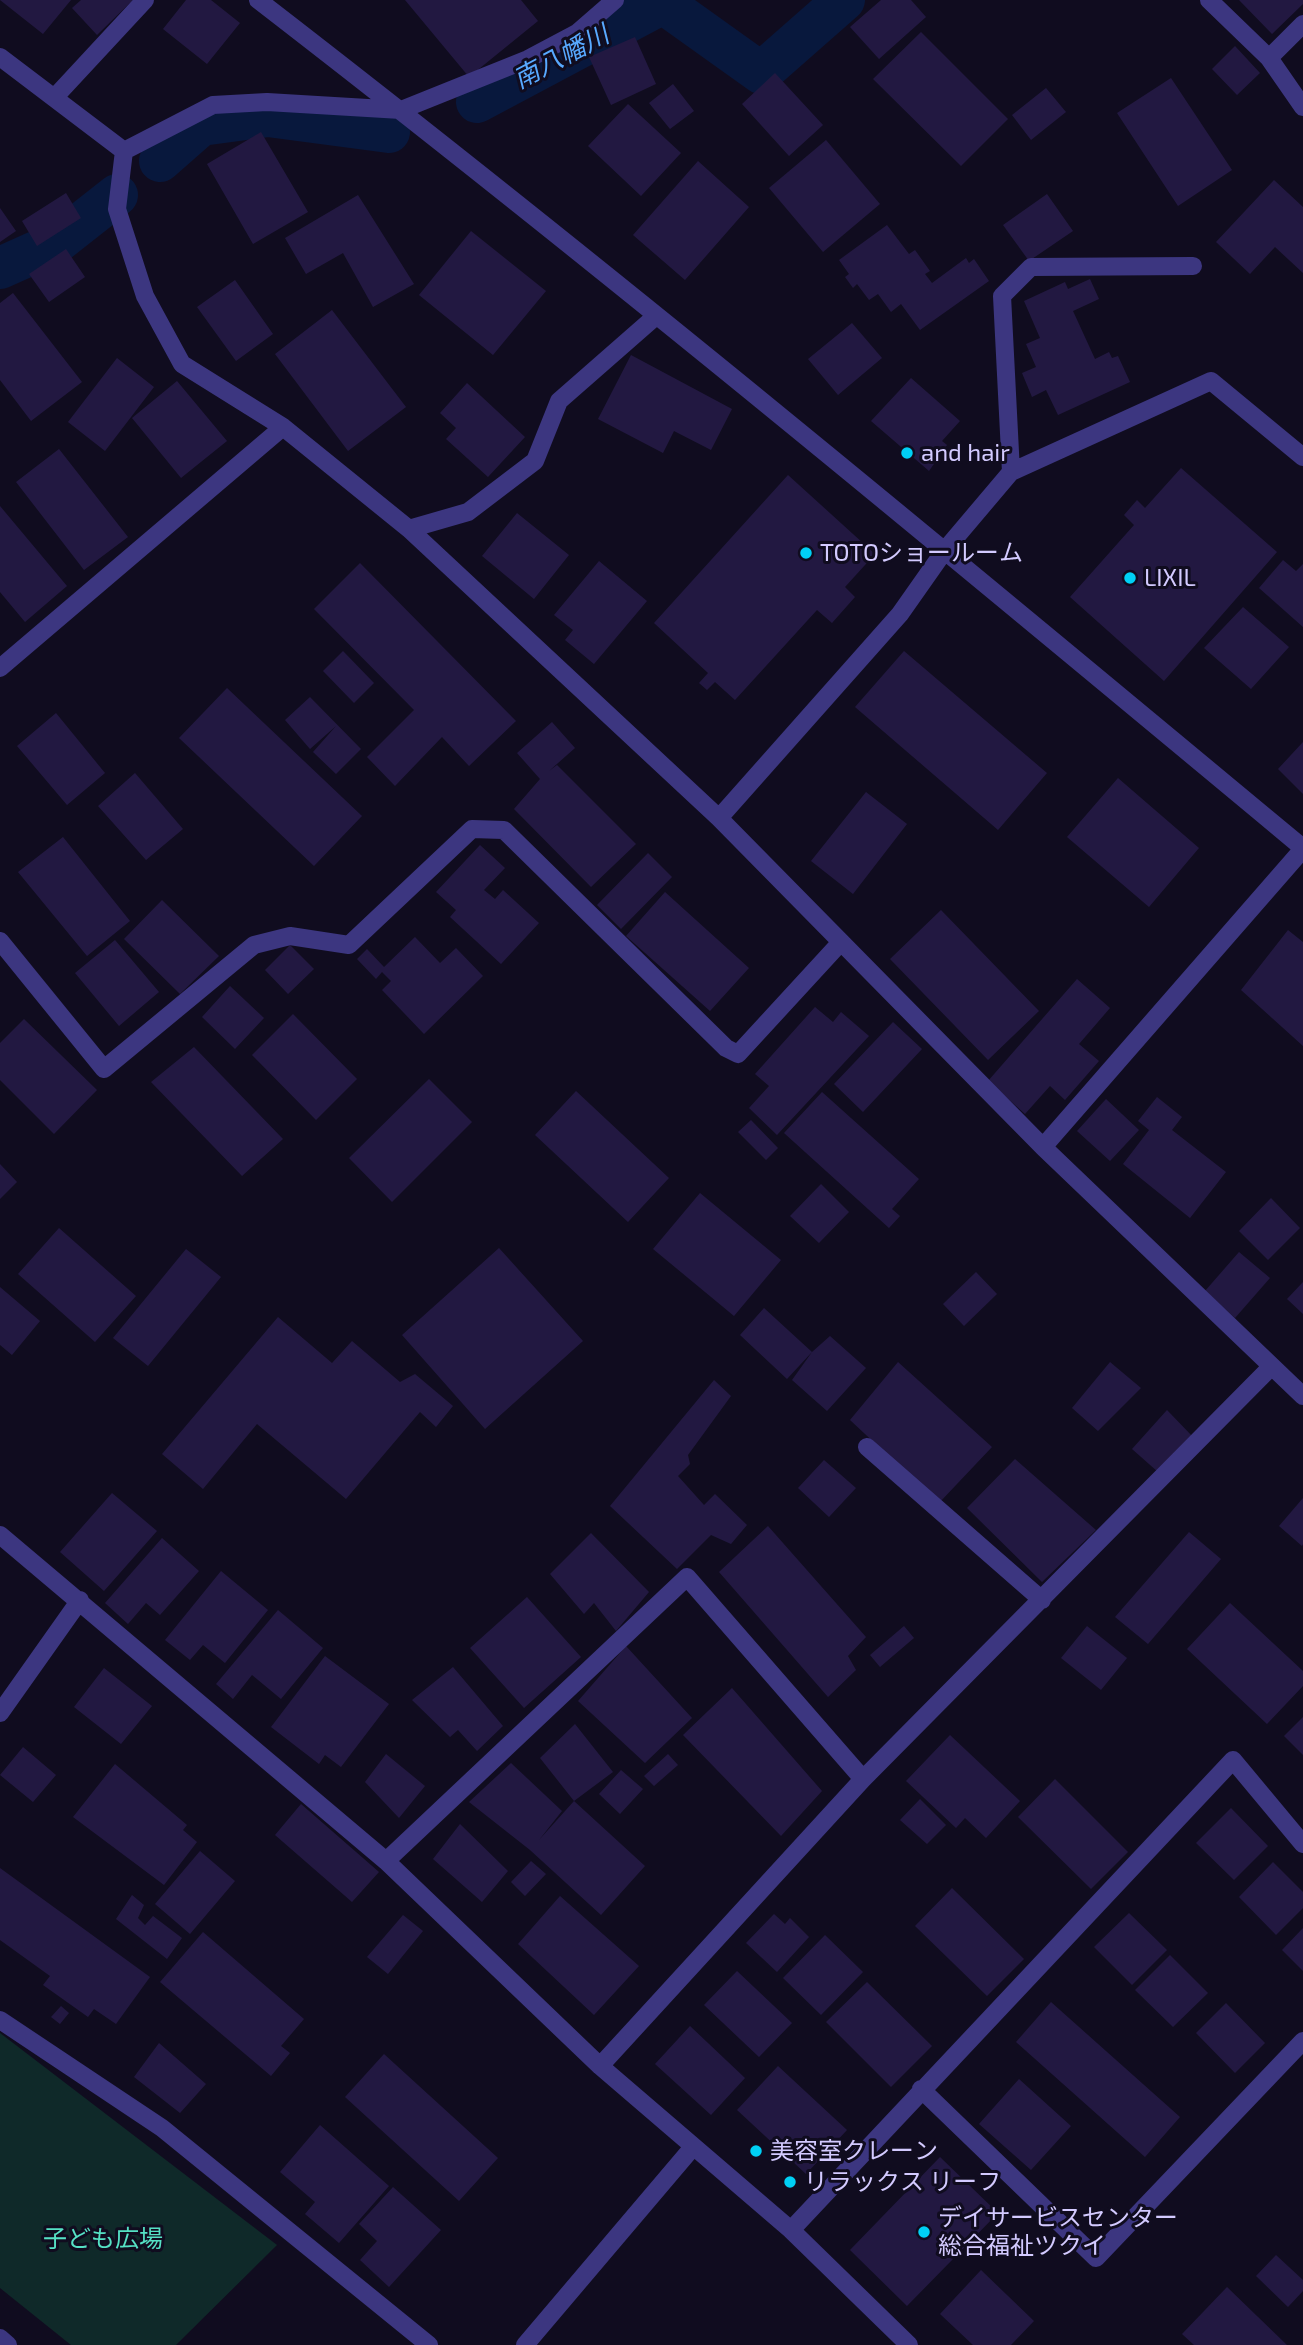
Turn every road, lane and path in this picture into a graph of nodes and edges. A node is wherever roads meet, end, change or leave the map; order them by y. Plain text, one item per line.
1 (145, 0) edge
2 (258, 0) edge
3 (615, 0) edge
4 (1209, 0) edge
5 (1303, 24) edge
6 (0, 57) edge
7 (1269, 58) junction
8 (54, 98) junction
9 (1303, 107) edge
10 (401, 110) junction
11 (124, 151) junction
12 (1193, 266) dead end
13 (656, 316) junction
14 (283, 428) junction
15 (1303, 457) edge
16 (1011, 472) junction
17 (409, 529) junction
18 (944, 550) junction
19 (0, 668) edge
20 (719, 818) junction
21 (1303, 848) edge
22 (841, 942) junction
23 (2, 948) edge
24 (1043, 1147) junction
25 (1270, 1368) junction
26 (1303, 1396) edge
27 (867, 1447) dead end
28 (0, 1535) edge
29 (80, 1600) junction
30 (1042, 1600) junction
31 (0, 1713) edge
32 (863, 1779) junction
33 (1303, 1844) edge
34 (386, 1861) junction
35 (0, 2020) edge
36 (1303, 2041) edge
37 (600, 2066) junction
38 (921, 2089) junction
39 (693, 2147) junction
40 (791, 2230) junction
41 (0, 2338) edge
42 (8, 2345) edge
43 (429, 2345) edge
44 (525, 2345) edge
45 (909, 2345) edge

1 - 8 street
2 - 10 street
3 - 10 street
4 - 7 street
5 - 7 street
6 - 8 street
7 - 9 street
8 - 11 street
10 - 11 street
10 - 13 street
11 - 14 street
12 - 16 street
13 - 17 street
13 - 18 street
14 - 17 street
14 - 19 street
15 - 16 street
16 - 18 street
17 - 20 street
18 - 20 street
18 - 21 street
20 - 22 street
21 - 24 street
22 - 23 street
22 - 24 street
24 - 25 street
25 - 26 street
25 - 30 street
27 - 30 street
28 - 29 street
29 - 31 street
29 - 34 street
30 - 32 street
32 - 34 street
32 - 37 street
33 - 38 street
34 - 37 street
35 - 43 street
36 - 38 street
37 - 39 street
38 - 40 street
39 - 40 street
39 - 44 street
40 - 45 street
41 - 42 street

